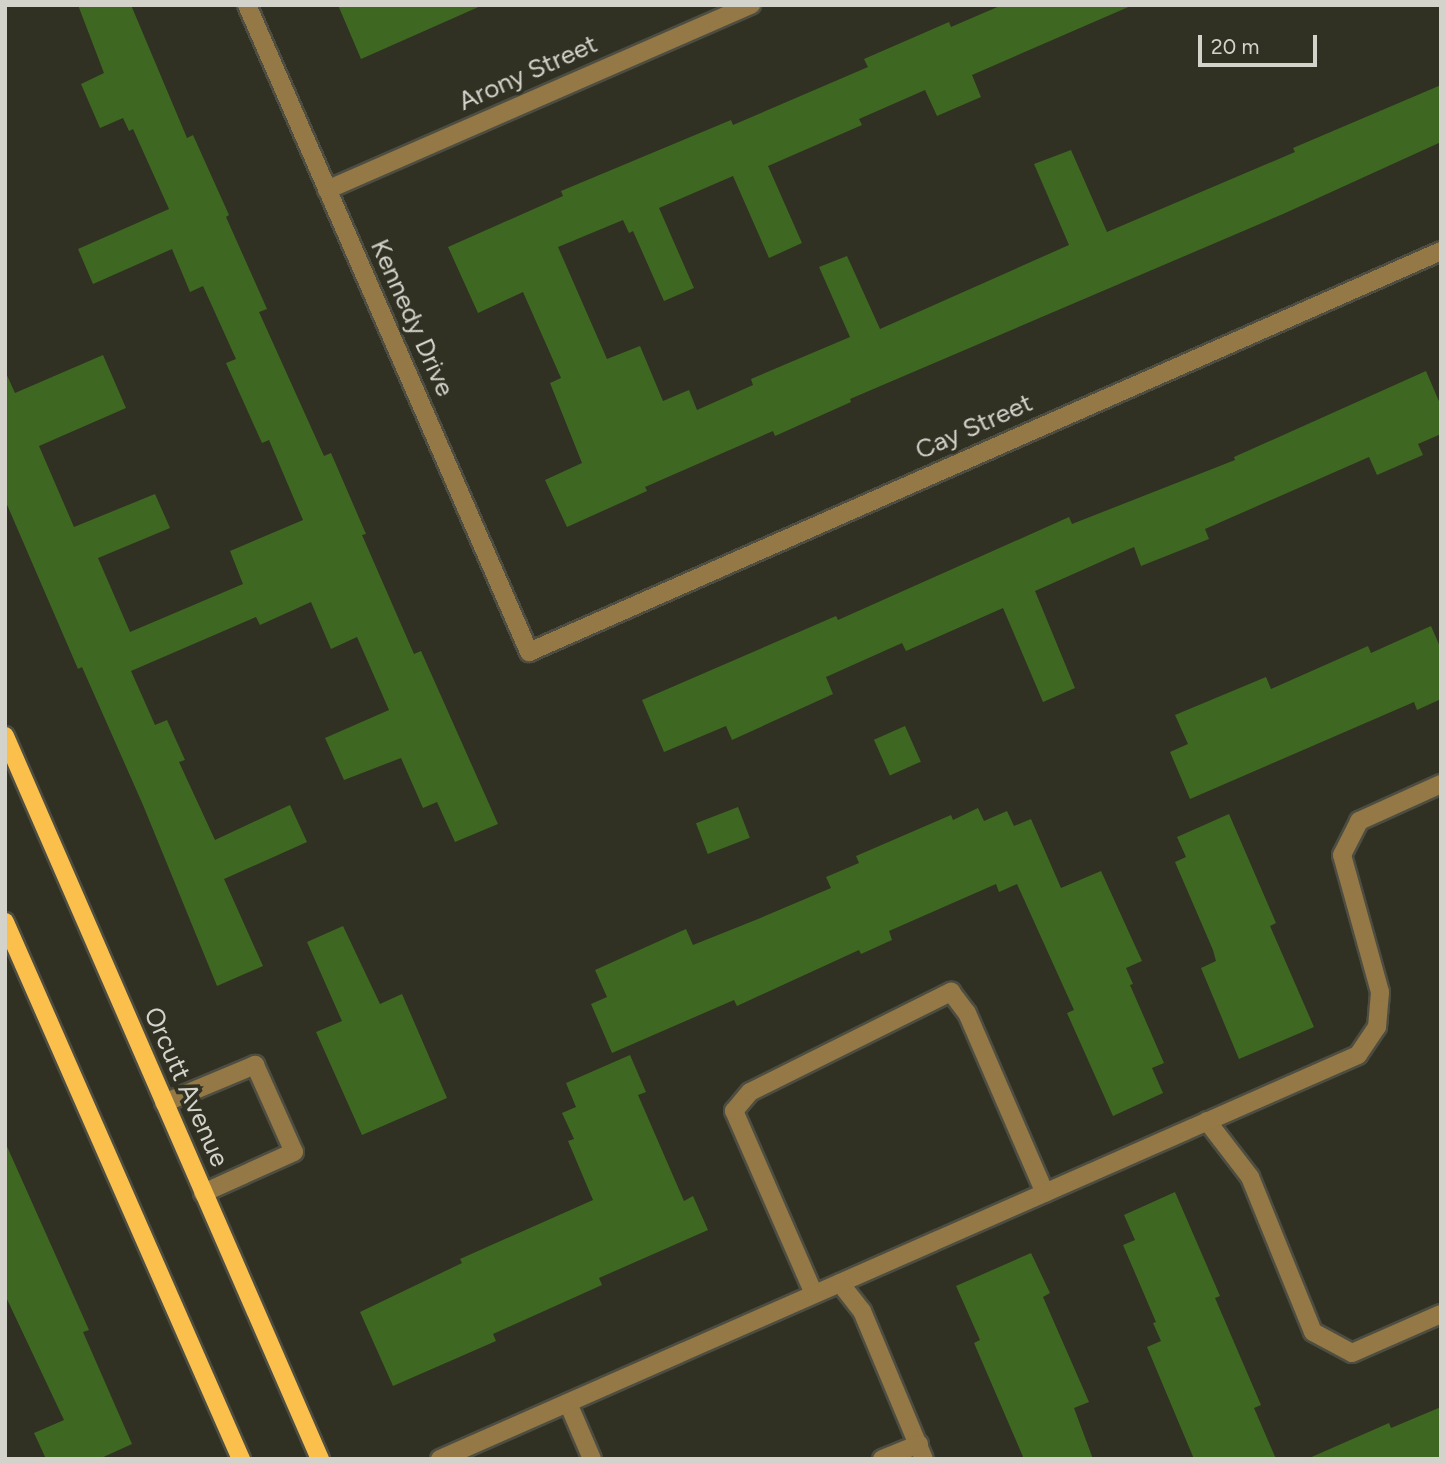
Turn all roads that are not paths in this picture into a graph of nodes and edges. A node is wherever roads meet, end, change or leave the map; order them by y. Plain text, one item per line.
1 (247, 5) edge
2 (751, 5) edge
3 (327, 190) junction
4 (1441, 251) edge
5 (529, 652) joint
6 (5, 736) edge
7 (1441, 784) edge
8 (5, 922) edge
9 (164, 1103) junction
10 (1207, 1121) junction
11 (203, 1193) junction
12 (1045, 1193) junction
13 (840, 1283) junction
14 (814, 1294) junction
15 (1441, 1314) edge
16 (568, 1403) junction
17 (922, 1452) edge
18 (241, 1459) edge
19 (320, 1459) edge
20 (440, 1459) edge
21 (592, 1459) edge
22 (882, 1459) edge

1 - 3 street, Kennedy Drive
2 - 3 street, Arony Street
3 - 5 street, Kennedy Drive
4 - 5 street, Cay Street
6 - 9 main road, Orcutt Avenue
7 - 10 street
8 - 18 main road
9 - 11 main road, Orcutt Avenue
9 - 11 street
10 - 12 street
10 - 15 street
11 - 19 main road, Orcutt Avenue
12 - 13 street
12 - 14 street
13 - 14 street
13 - 17 street
14 - 16 street
16 - 20 street
16 - 21 street
17 - 22 street

